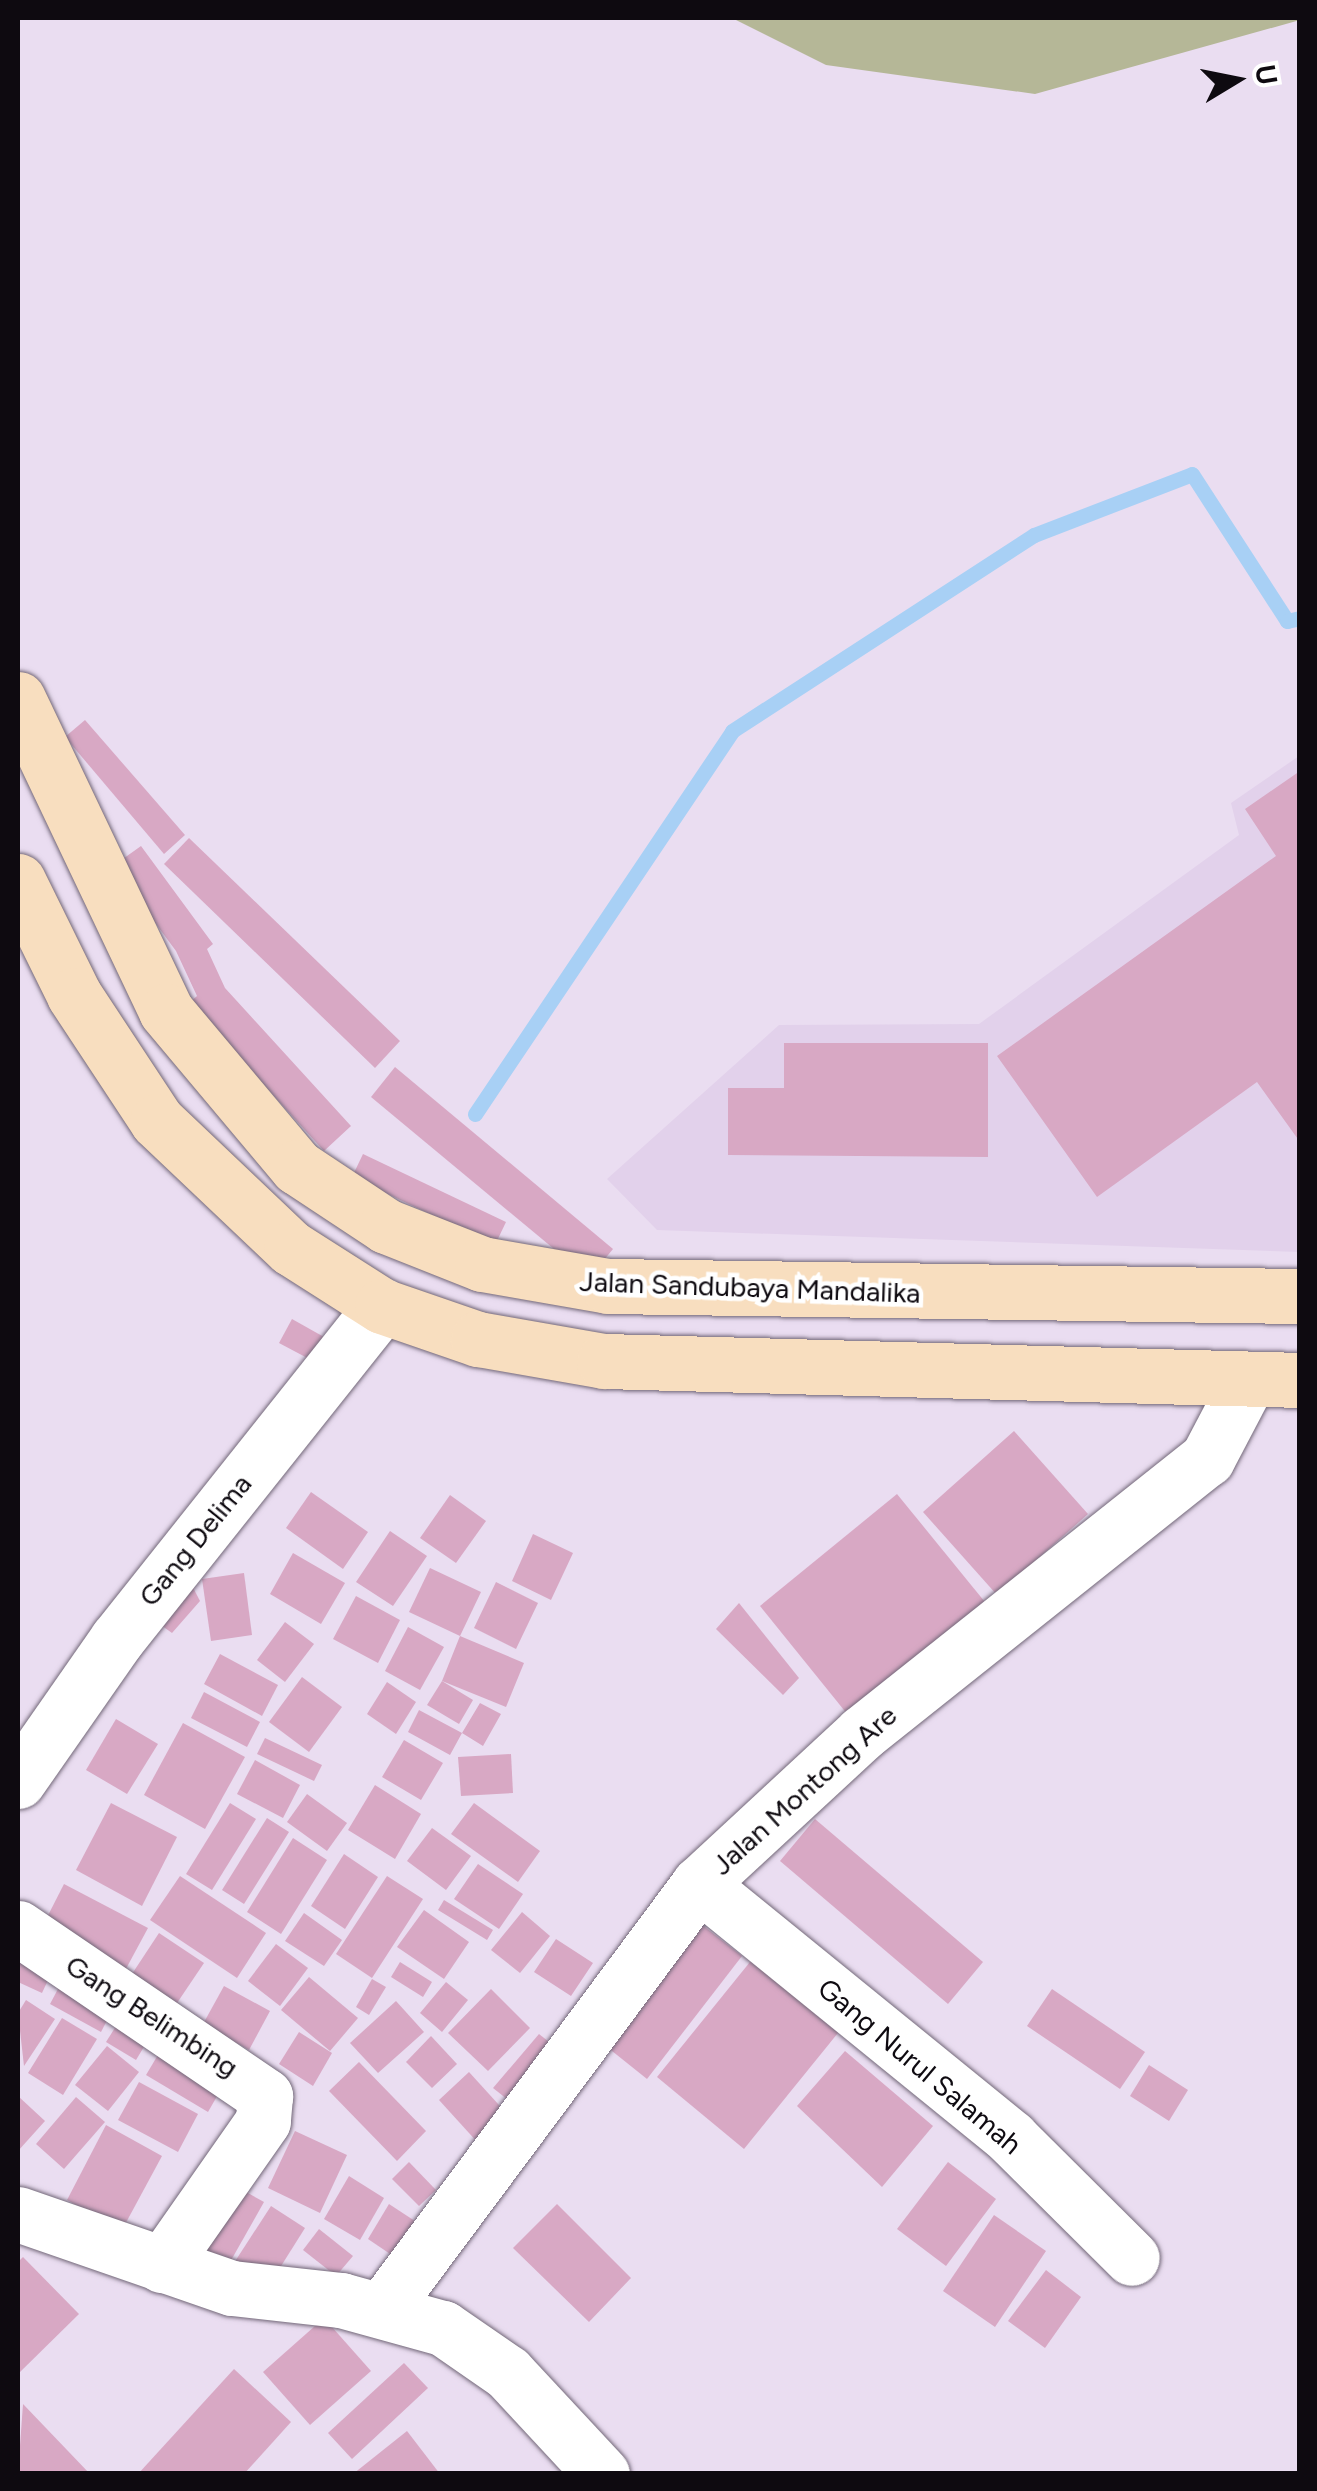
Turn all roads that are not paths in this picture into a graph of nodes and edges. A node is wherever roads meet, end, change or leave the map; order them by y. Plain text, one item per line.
1 (18, 699) edge
2 (18, 881) edge
3 (1300, 1296) edge
4 (382, 1306) junction
5 (1274, 1379) edge
6 (18, 1781) edge
7 (699, 1884) junction
8 (18, 1928) edge
9 (21, 2221) edge
10 (1132, 2258) dead end
11 (162, 2265) junction
12 (382, 2310) junction
13 (602, 2474) edge

1 - 3 main road, Jalan Sandubaya Mandalika
2 - 4 main road
4 - 5 main road
4 - 6 street, Gang Delima
5 - 7 street, Jalan Montong Are
7 - 10 street, Gang Nurul Salamah
7 - 12 street, Jalan Montong Are
8 - 11 street, Gang Belimbing
9 - 11 street
11 - 12 street
12 - 13 street

